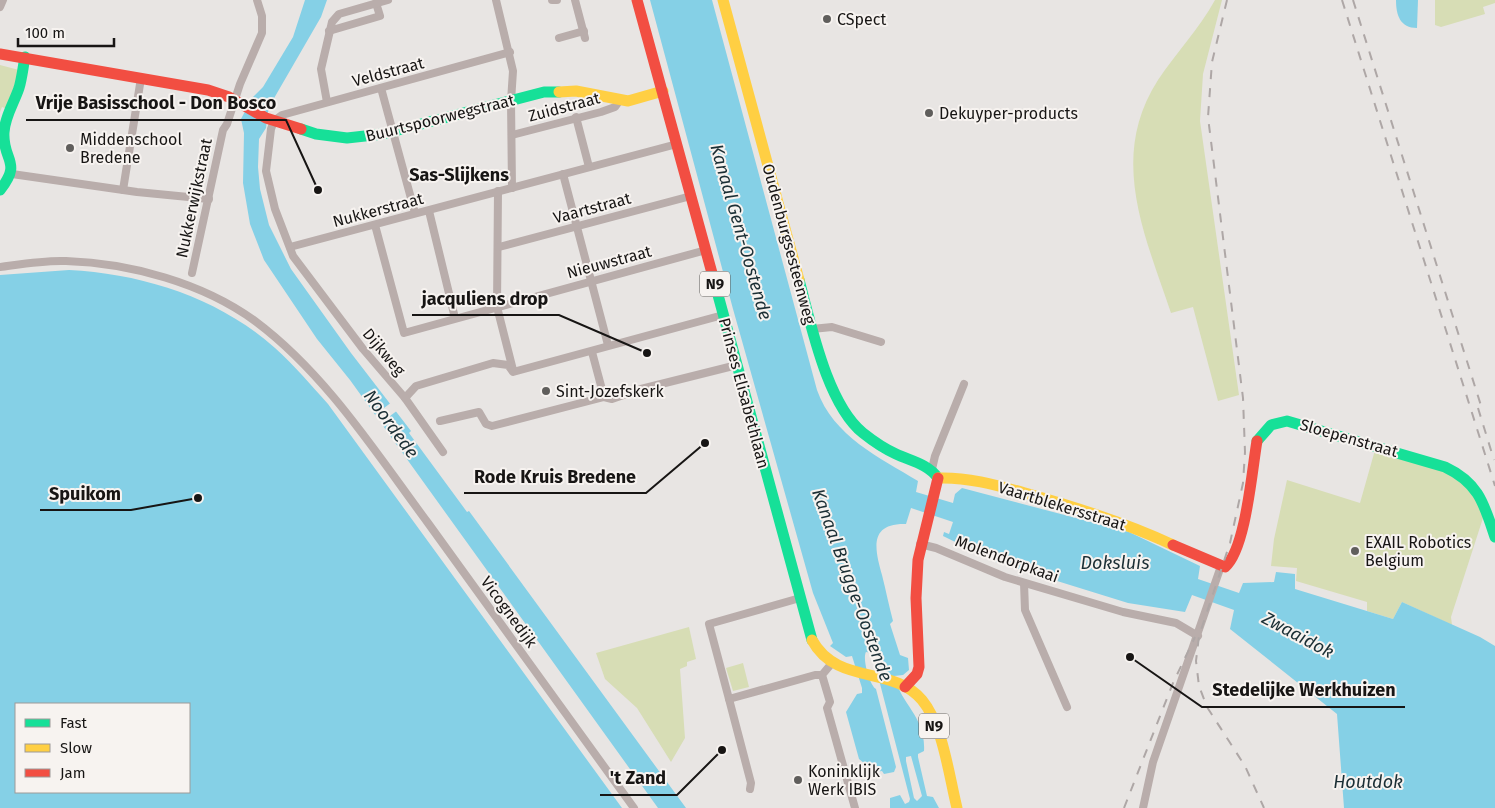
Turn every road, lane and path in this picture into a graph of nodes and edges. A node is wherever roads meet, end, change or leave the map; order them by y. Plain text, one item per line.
1 (3, 0) edge
2 (256, 0) edge
3 (388, 0) edge
4 (496, 0) edge
5 (552, 0) edge
6 (557, 0) edge
7 (575, 0) edge
8 (637, 0) edge
9 (723, 0) edge
10 (376, 3) junction
11 (0, 7) edge
12 (329, 31) junction
13 (559, 38) dead end
14 (510, 52) junction
15 (0, 54) edge
16 (25, 57) junction
17 (141, 78) junction
18 (381, 88) junction
19 (662, 90) junction
20 (511, 100) junction
21 (620, 100) junction
22 (327, 102) junction
23 (239, 104) junction
24 (576, 117) junction
25 (270, 119) junction
26 (393, 131) junction
27 (512, 135) junction
28 (676, 144) junction
29 (3, 146) edge
30 (589, 167) junction
31 (12, 174) junction
32 (563, 174) junction
33 (512, 188) junction
34 (0, 190) edge
35 (123, 190) junction
36 (498, 191) junction
37 (691, 196) junction
38 (209, 199) junction
39 (429, 211) junction
40 (415, 213) junction
41 (375, 225) junction
42 (577, 226) junction
43 (290, 247) junction
44 (499, 247) junction
45 (706, 250) junction
46 (0, 267) edge
47 (192, 273) dead end
48 (592, 281) junction
49 (497, 307) junction
50 (723, 315) junction
51 (455, 318) junction
52 (812, 329) junction
53 (881, 342) dead end
54 (608, 345) junction
55 (592, 352) junction
56 (737, 365) junction
57 (513, 372) junction
58 (964, 384) dead end
59 (604, 397) junction
60 (405, 398) junction
61 (440, 421) dead end
62 (443, 452) dead end
63 (904, 457) joint
64 (935, 474) junction
65 (1495, 537) edge
66 (921, 540) junction
67 (1221, 566) junction
68 (1024, 583) junction
69 (800, 598) junction
70 (1198, 636) junction
71 (832, 662) junction
72 (822, 675) junction
73 (901, 686) junction
74 (729, 699) junction
75 (1067, 707) dead end
76 (750, 789) dead end
77 (634, 808) edge
78 (855, 808) edge
79 (957, 808) edge
80 (1143, 808) edge

1 - 11 street
2 - 23 street, Nukkerwijkstraat
3 - 10 street
4 - 14 street
5 - 6 street
7 - 13 street
8 - 19 street, Prinses Elisabethlaan / N9
9 - 52 street, Oudenburgsesteenweg
10 - 12 street
10 - 12 street
12 - 22 street
14 - 18 street, Veldstraat
14 - 20 street
15 - 16 street, Buurtspoorwegstraat
16 - 17 street, Buurtspoorwegstraat
16 - 29 street
17 - 23 street, Buurtspoorwegstraat
17 - 35 street
18 - 22 street, Veldstraat
18 - 26 street
19 - 21 street, Buurtspoorwegstraat
19 - 28 street, Prinses Elisabethlaan / N9
20 - 21 street, Buurtspoorwegstraat
20 - 26 street, Buurtspoorwegstraat
20 - 27 street
21 - 24 street, Zuidstraat
22 - 25 street, Veldstraat
23 - 25 street, Buurtspoorwegstraat
23 - 38 street, Nukkerwijkstraat
24 - 27 street, Zuidstraat
24 - 30 street
25 - 26 street, Buurtspoorwegstraat
25 - 43 street
26 - 40 street
27 - 33 street
28 - 30 street, Nukkerstraat
28 - 37 street, Prinses Elisabethlaan / N9
29 - 31 street
30 - 32 street, Nukkerstraat
31 - 34 street
31 - 35 street
32 - 33 street, Nukkerstraat
32 - 42 street
33 - 36 street, Nukkerstraat
35 - 38 street
36 - 39 street, Nukkerstraat
36 - 44 street
37 - 42 street, Vaartstraat
37 - 45 street, Prinses Elisabethlaan / N9
38 - 47 street, Nukkerwijkstraat
39 - 40 street, Nukkerstraat
39 - 51 street
40 - 41 street, Nukkerstraat
41 - 43 street, Nukkerstraat
41 - 51 street, Nieuwstraat
42 - 44 street, Vaartstraat
42 - 48 street
43 - 60 street, Dijkweg
44 - 49 street
45 - 48 street, Nieuwstraat
45 - 50 street, Prinses Elisabethlaan / N9
46 - 77 street, Vicognedijk
48 - 49 street, Nieuwstraat
48 - 54 street
49 - 51 street, Nieuwstraat
49 - 57 street
50 - 54 street
50 - 56 street, Prinses Elisabethlaan / N9
52 - 53 street
52 - 63 street, Oudenburgsesteenweg
54 - 55 street
55 - 57 street
55 - 59 street
56 - 59 street
56 - 69 street, Prinses Elisabethlaan / N9
57 - 60 street
58 - 64 street
59 - 61 street
60 - 62 street, Dijkweg
63 - 64 street, Vaartblekersstraat
64 - 66 street
64 - 67 street, Vaartblekersstraat
65 - 67 street, Sloepenstraat
66 - 68 street, Molendorpkaai
66 - 73 street
67 - 70 street, Sloepenstraat
68 - 70 street, Molendorpkaai
68 - 75 street
69 - 71 street, Prinses Elisabethlaan / N9
69 - 74 street
70 - 80 street, Sloepenstraat
71 - 72 street
71 - 73 street, Prinses Elisabethlaan / N9
72 - 74 street
72 - 78 street
73 - 79 street, N9
74 - 76 street

